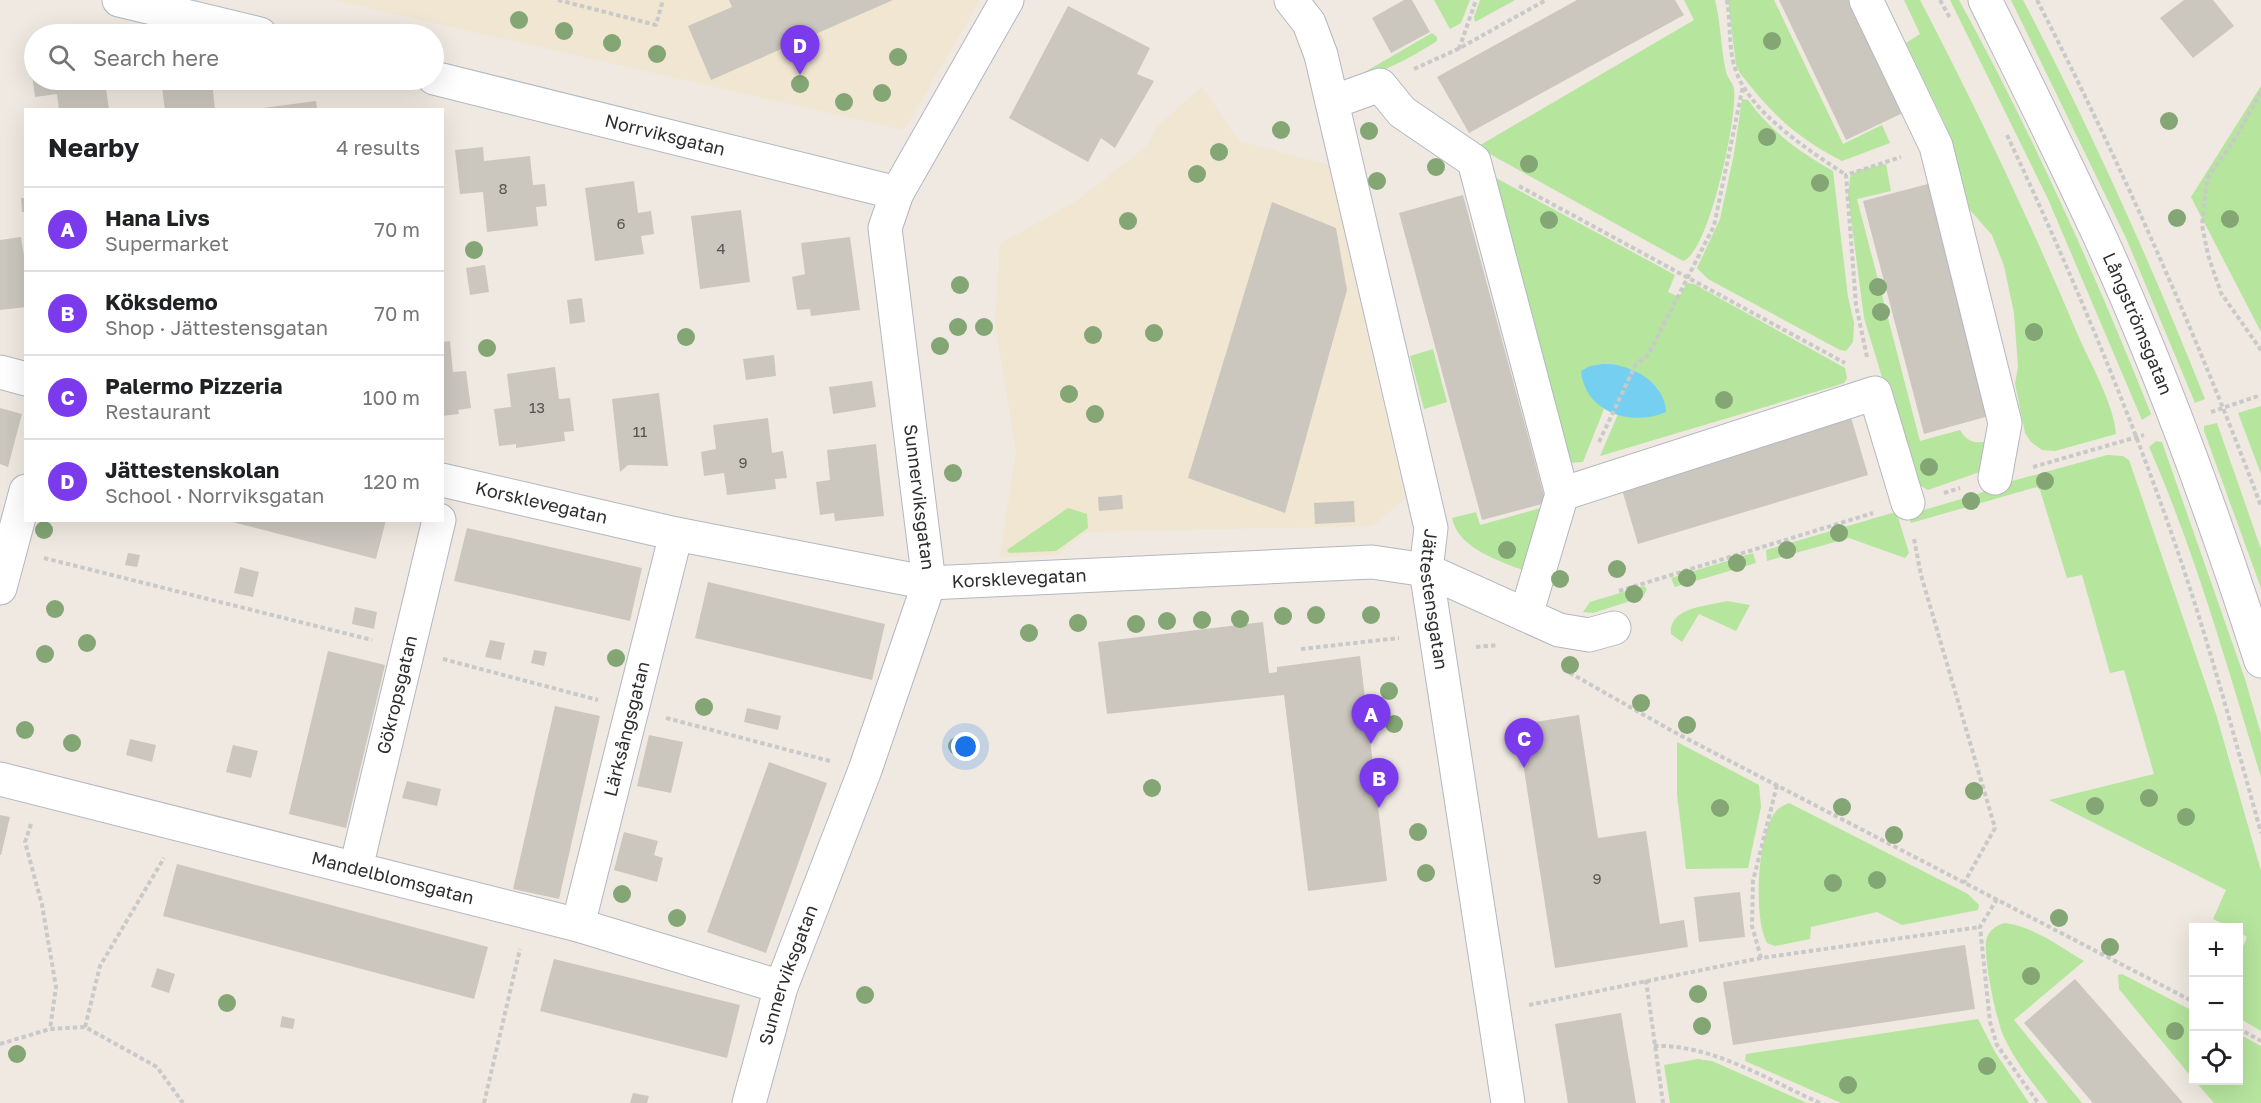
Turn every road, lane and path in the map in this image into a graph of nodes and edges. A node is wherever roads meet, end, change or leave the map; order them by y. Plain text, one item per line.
1 (119, 0) edge
2 (558, 0) edge
3 (663, 0) edge
4 (1007, 0) edge
5 (1291, 0) edge
6 (1476, 0) edge
7 (1546, 0) edge
8 (1727, 0) edge
9 (1866, 0) edge
10 (1940, 0) edge
11 (1985, 0) edge
12 (2037, 0) edge
13 (219, 24) edge
14 (1955, 28) dead end
15 (1458, 50) junction
16 (444, 80) edge
17 (1380, 85) junction
18 (1743, 86) junction
19 (2261, 92) edge
20 (1333, 102) junction
21 (2005, 131) dead end
22 (1936, 146) junction
23 (1474, 161) junction
24 (1846, 175) junction
25 (897, 193) junction
26 (1687, 276) junction
27 (2261, 350) edge
28 (0, 372) edge
29 (24, 378) edge
30 (1873, 386) junction
31 (1610, 415) dead end
32 (2136, 438) junction
33 (1995, 478) junction
34 (445, 490) edge
35 (1562, 494) junction
36 (24, 498) edge
37 (1908, 503) junction
38 (2261, 506) edge
39 (439, 522) edge
40 (676, 534) junction
41 (1426, 570) junction
42 (929, 583) junction
43 (0, 588) edge
44 (1616, 592) dead end
45 (1526, 615) junction
46 (1397, 627) dead end
47 (1614, 628) dead end
48 (1399, 638) junction
49 (1506, 644) dead end
50 (1301, 649) dead end
51 (1437, 650) junction
52 (2261, 661) edge
53 (1554, 664) dead end
54 (0, 779) edge
55 (1777, 785) junction
56 (40, 789) junction
57 (173, 822) junction
58 (2261, 833) edge
59 (356, 868) junction
60 (1964, 883) junction
61 (1997, 899) junction
62 (529, 912) junction
63 (578, 925) junction
64 (1980, 927) junction
65 (1761, 958) junction
66 (1646, 980) junction
67 (782, 987) junction
68 (2189, 1000) edge
69 (1494, 1012) junction
70 (85, 1027) junction
71 (50, 1029) junction
72 (2243, 1031) edge
73 (2261, 1041) edge
74 (0, 1044) edge
75 (1654, 1046) junction
76 (183, 1103) edge
77 (484, 1103) edge
78 (748, 1103) edge
79 (1508, 1103) edge
80 (1663, 1103) edge
81 (1820, 1103) edge
82 (2038, 1103) edge

1 - 13 street
2 - 3 path
4 - 25 street, Sunnerviksgatan
5 - 20 street, Jättestensgatan
6 - 15 path
7 - 15 path
8 - 18 path
9 - 22 street
10 - 14 path
11 - 52 street, Långströmsgatan
12 - 38 path
15 - 17 path
16 - 25 street, Norrviksgatan
17 - 20 street
17 - 23 street
18 - 24 path
18 - 26 path
19 - 27 path
20 - 41 street, Jättestensgatan
21 - 32 path
22 - 24 path
22 - 33 street
23 - 26 path
23 - 35 street
24 - 30 path
25 - 42 street, Sunnerviksgatan
26 - 30 path
26 - 31 path
28 - 29 street
30 - 35 street
30 - 37 street
32 - 33 path
32 - 58 path
33 - 37 path
34 - 40 street, Korsklevegatan
35 - 45 street
36 - 43 street
37 - 44 path
37 - 60 path
39 - 59 street, Gökropsgatan
40 - 42 street, Korsklevegatan
40 - 63 street, Lärksångsgatan
41 - 42 street, Korsklevegatan
41 - 45 street, Korsklevegatan
41 - 51 street, Jättestensgatan
42 - 67 street, Sunnerviksgatan
45 - 47 street, Korsklevegatan
46 - 48 path
48 - 50 path
48 - 51 path
49 - 51 path
51 - 69 street, Jättestensgatan
53 - 55 path
54 - 56 street, Mandelblomsgatan
55 - 60 path
55 - 65 path
56 - 57 street, Mandelblomsgatan
56 - 71 path
57 - 59 street, Mandelblomsgatan
57 - 70 path
59 - 62 street, Mandelblomsgatan
60 - 61 path
61 - 64 path
61 - 68 path
62 - 63 street, Mandelblomsgatan
62 - 77 path
63 - 67 street, Mandelblomsgatan
64 - 65 path
64 - 82 path
65 - 66 path
66 - 69 path
66 - 75 path
67 - 78 street, Sunnerviksgatan
69 - 79 street, Jättestensgatan
70 - 71 path
70 - 76 path
71 - 74 path
72 - 73 path
75 - 80 path
75 - 81 path

